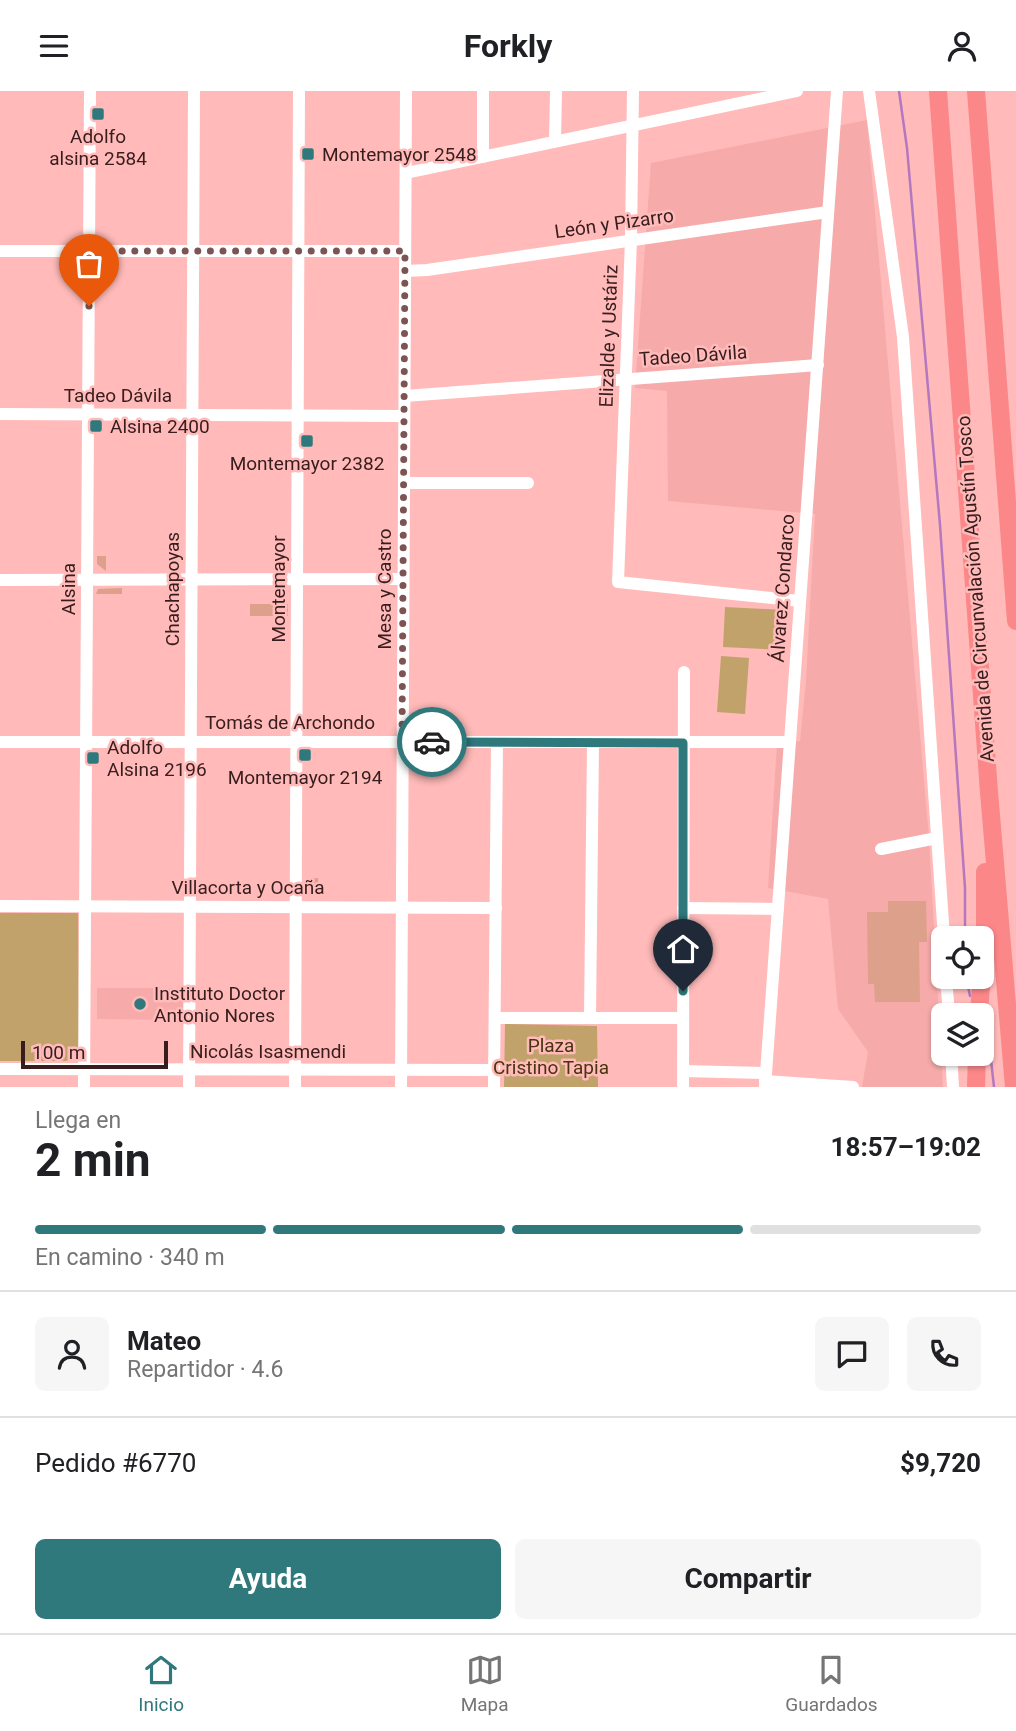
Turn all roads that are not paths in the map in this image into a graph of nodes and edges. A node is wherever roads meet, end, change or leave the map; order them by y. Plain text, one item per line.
1 (90, 91) edge
2 (194, 91) edge
3 (299, 91) edge
4 (406, 91) edge
5 (484, 91) edge
6 (556, 91) edge
7 (633, 91) edge
8 (797, 91) edge
9 (837, 91) edge
10 (869, 91) edge
11 (925, 91) edge
12 (938, 91) edge
13 (976, 91) edge
14 (988, 91) edge
15 (734, 98) edge
16 (633, 126) junction
17 (555, 141) junction
18 (483, 156) junction
19 (982, 159) junction
20 (406, 173) junction
21 (828, 212) junction
22 (632, 240) junction
23 (0, 251) edge
24 (89, 251) junction
25 (194, 251) junction
26 (299, 251) junction
27 (405, 251) junction
28 (405, 271) junction
29 (954, 304) junction
30 (818, 365) junction
31 (626, 379) junction
32 (405, 396) junction
33 (0, 414) edge
34 (88, 414) junction
35 (193, 414) junction
36 (298, 415) junction
37 (404, 416) junction
38 (528, 482) dead end
39 (404, 483) junction
40 (192, 579) junction
41 (298, 579) junction
42 (403, 579) junction
43 (0, 580) edge
44 (87, 580) junction
45 (800, 601) junction
46 (1016, 614) edge
47 (1016, 621) edge
48 (684, 672) dead end
49 (297, 741) junction
50 (402, 741) junction
51 (0, 742) edge
52 (86, 742) junction
53 (190, 742) junction
54 (497, 742) junction
55 (593, 743) junction
56 (683, 743) junction
57 (790, 743) junction
58 (989, 792) junction
59 (937, 838) junction
60 (881, 849) dead end
61 (0, 906) edge
62 (85, 906) junction
63 (296, 906) junction
64 (190, 907) junction
65 (402, 907) junction
66 (496, 908) junction
67 (683, 908) junction
68 (778, 909) junction
69 (943, 926) edge
70 (980, 1003) edge
71 (495, 1018) junction
72 (590, 1018) junction
73 (683, 1018) junction
74 (952, 1066) edge
75 (976, 1066) edge
76 (0, 1069) edge
77 (84, 1070) junction
78 (295, 1070) junction
79 (401, 1070) junction
80 (495, 1070) junction
81 (189, 1071) junction
82 (683, 1071) junction
83 (765, 1081) edge
84 (84, 1087) edge
85 (189, 1087) edge
86 (295, 1087) edge
87 (401, 1087) edge
88 (494, 1087) edge
89 (683, 1087) edge
90 (852, 1087) edge
91 (953, 1087) edge
92 (975, 1087) edge
93 (1014, 1087) edge

1 - 24 street, Alsina
2 - 25 street, Chachapoyas
3 - 26 street, Montemayor
4 - 20 street, Mesa y Castro
5 - 18 street
6 - 17 street
7 - 16 street, Elizalde y Ustáriz
8 - 15 street
9 - 21 street, Álvarez Condarco
10 - 59 street
11 - 29 highway
12 - 29 highway, Avenida de Circunvalación Agustín Tosco
13 - 19 highway, Avenida de Circunvalación Agustín Tosco
14 - 19 highway
15 - 16 street
16 - 17 street
16 - 22 street, Elizalde y Ustáriz
17 - 18 street
18 - 20 street
19 - 46 highway, Avenida de Circunvalación Agustín Tosco
20 - 27 street, Mesa y Castro
21 - 22 street, León y Pizarro
21 - 30 street, Álvarez Condarco
22 - 28 street, León y Pizarro
22 - 31 street, Elizalde y Ustáriz
23 - 24 street
24 - 25 street
24 - 34 street, Alsina
25 - 26 street
25 - 35 street, Chachapoyas
26 - 27 street
26 - 36 street, Montemayor
27 - 28 street, Mesa y Castro
28 - 32 street, Mesa y Castro
29 - 58 highway, Avenida de Circunvalación Agustín Tosco
30 - 31 street, Tadeo Dávila
30 - 45 street, Álvarez Condarco
31 - 32 street, Tadeo Dávila
31 - 45 street, Elizalde y Ustáriz
32 - 37 street, Mesa y Castro
33 - 34 street, Tadeo Dávila
34 - 35 street, Tadeo Dávila
34 - 44 street, Alsina
35 - 36 street, Tadeo Dávila
35 - 40 street, Chachapoyas
36 - 37 street, Tadeo Dávila
36 - 41 street, Montemayor
37 - 39 street, Mesa y Castro
38 - 39 street
39 - 42 street, Mesa y Castro
40 - 41 street
40 - 44 street
40 - 53 street, Chachapoyas
41 - 42 street
41 - 49 street, Montemayor
42 - 50 street, Mesa y Castro
43 - 44 street
44 - 52 street, Alsina
45 - 57 street, Álvarez Condarco
46 - 47 highway, Avenida de Circunvalación Agustín Tosco
48 - 56 street
49 - 50 street, Tomás de Archondo
49 - 53 street, Tomás de Archondo
49 - 63 street, Montemayor
50 - 54 street, Tomás de Archondo
50 - 65 street, Mesa y Castro
51 - 52 street, Tomás de Archondo
52 - 53 street, Tomás de Archondo
52 - 62 street, Alsina
53 - 64 street, Chachapoyas
54 - 55 street, Tomás de Archondo
54 - 66 street
55 - 56 street, Tomás de Archondo
55 - 72 street
56 - 57 street, Tomás de Archondo
56 - 67 street
57 - 68 street, Álvarez Condarco
58 - 70 highway
58 - 93 highway, Avenida de Circunvalación Agustín Tosco
59 - 60 street
59 - 69 street
61 - 62 street, Villacorta y Ocaña
62 - 64 street, Villacorta y Ocaña
62 - 77 street, Alsina
63 - 64 street, Villacorta y Ocaña
63 - 65 street, Villacorta y Ocaña
63 - 78 street, Montemayor
64 - 81 street, Chachapoyas
65 - 66 street, Villacorta y Ocaña
65 - 79 street, Mesa y Castro
66 - 71 street
67 - 68 street
67 - 73 street
68 - 83 street, Álvarez Condarco
71 - 72 street
71 - 80 street
72 - 73 street
73 - 82 street
74 - 91 street
75 - 92 highway
76 - 77 street, Nicolás Isasmendi
77 - 81 street, Nicolás Isasmendi
77 - 84 street, Alsina
78 - 79 street, Nicolás Isasmendi
78 - 81 street, Nicolás Isasmendi
78 - 86 street, Montemayor
79 - 80 street, Nicolás Isasmendi
79 - 87 street, Mesa y Castro
80 - 88 street
81 - 85 street, Chachapoyas
82 - 83 street
82 - 89 street
83 - 90 street

